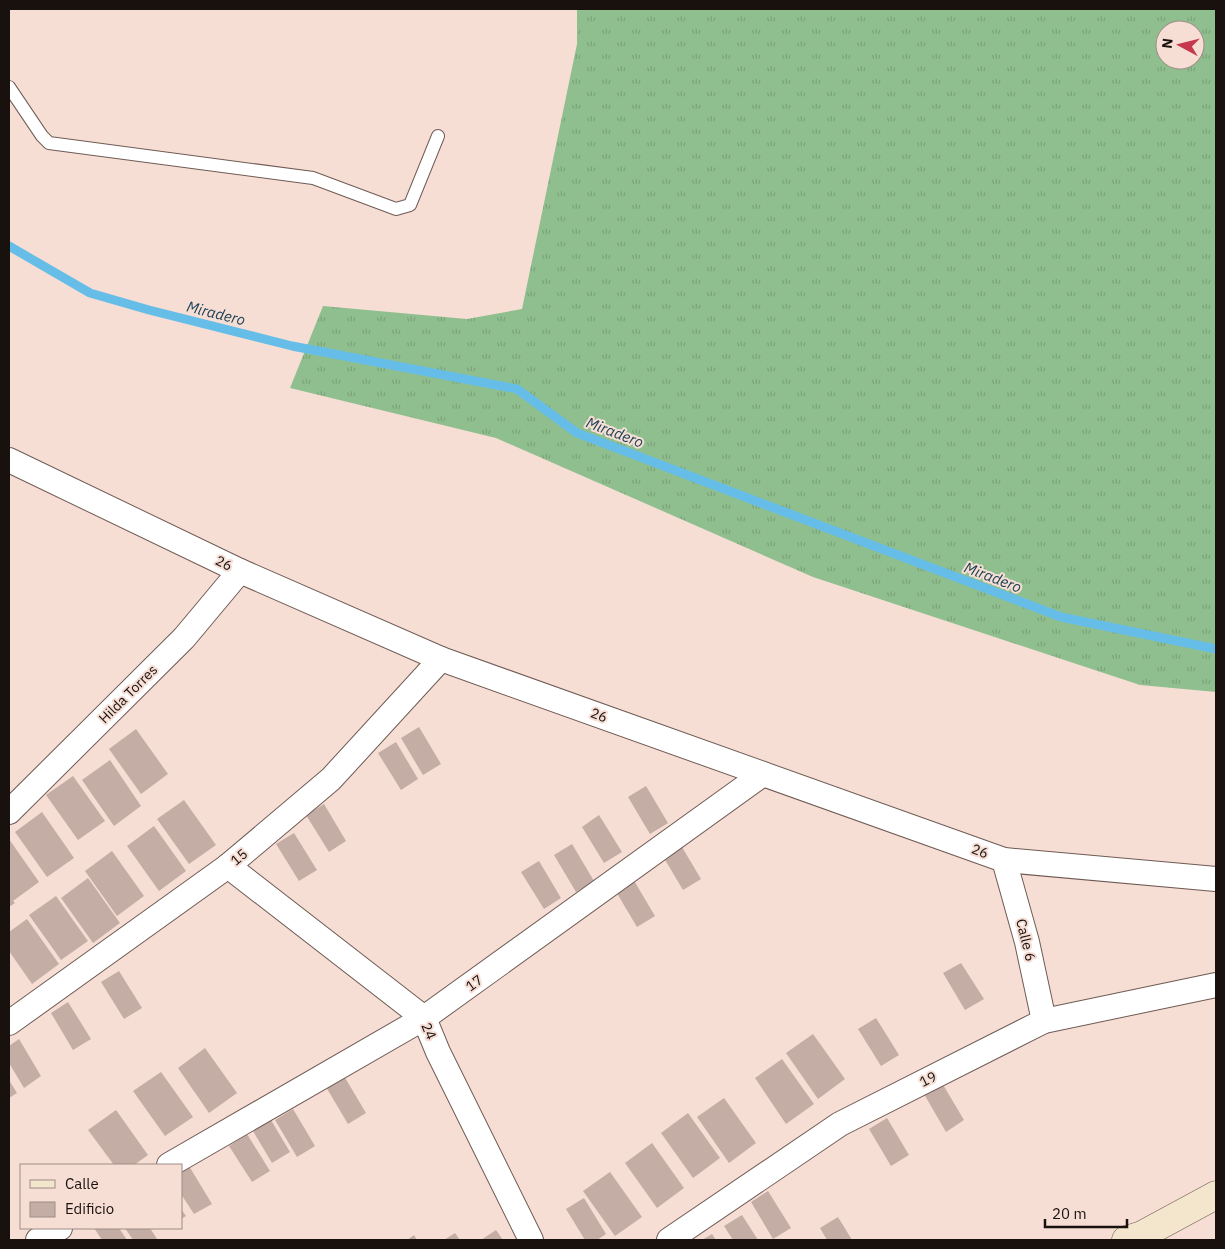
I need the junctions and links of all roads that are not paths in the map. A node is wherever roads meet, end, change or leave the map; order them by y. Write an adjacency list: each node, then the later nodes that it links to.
1 (9, 87): 2 (lane)
2 (438, 136)
3 (9, 460): 4 (street, 26)
4 (240, 571): 5 (street, 26); 7 (street, Hilda Torres)
5 (441, 659): 6 (street, 26); 9 (street, 15)
6 (763, 774): 8 (street, 26); 12 (street, 17)
7 (9, 812)
8 (1004, 860): 10 (street, 26); 13 (street, Calle 6)
9 (228, 866): 12 (street, 24); 14 (street, 15)
10 (1216, 878)
11 (1216, 985): 13 (street, 19)
12 (424, 1018): 15 (street, 17); 20 (street, 24)
13 (1044, 1021): 21 (street, 19)
14 (9, 1023)
15 (171, 1164)
16 (1216, 1195): 18 (street)
17 (58, 1229): 19 (street)
18 (1137, 1239)
19 (38, 1240)
20 (531, 1240)
21 (669, 1240)

